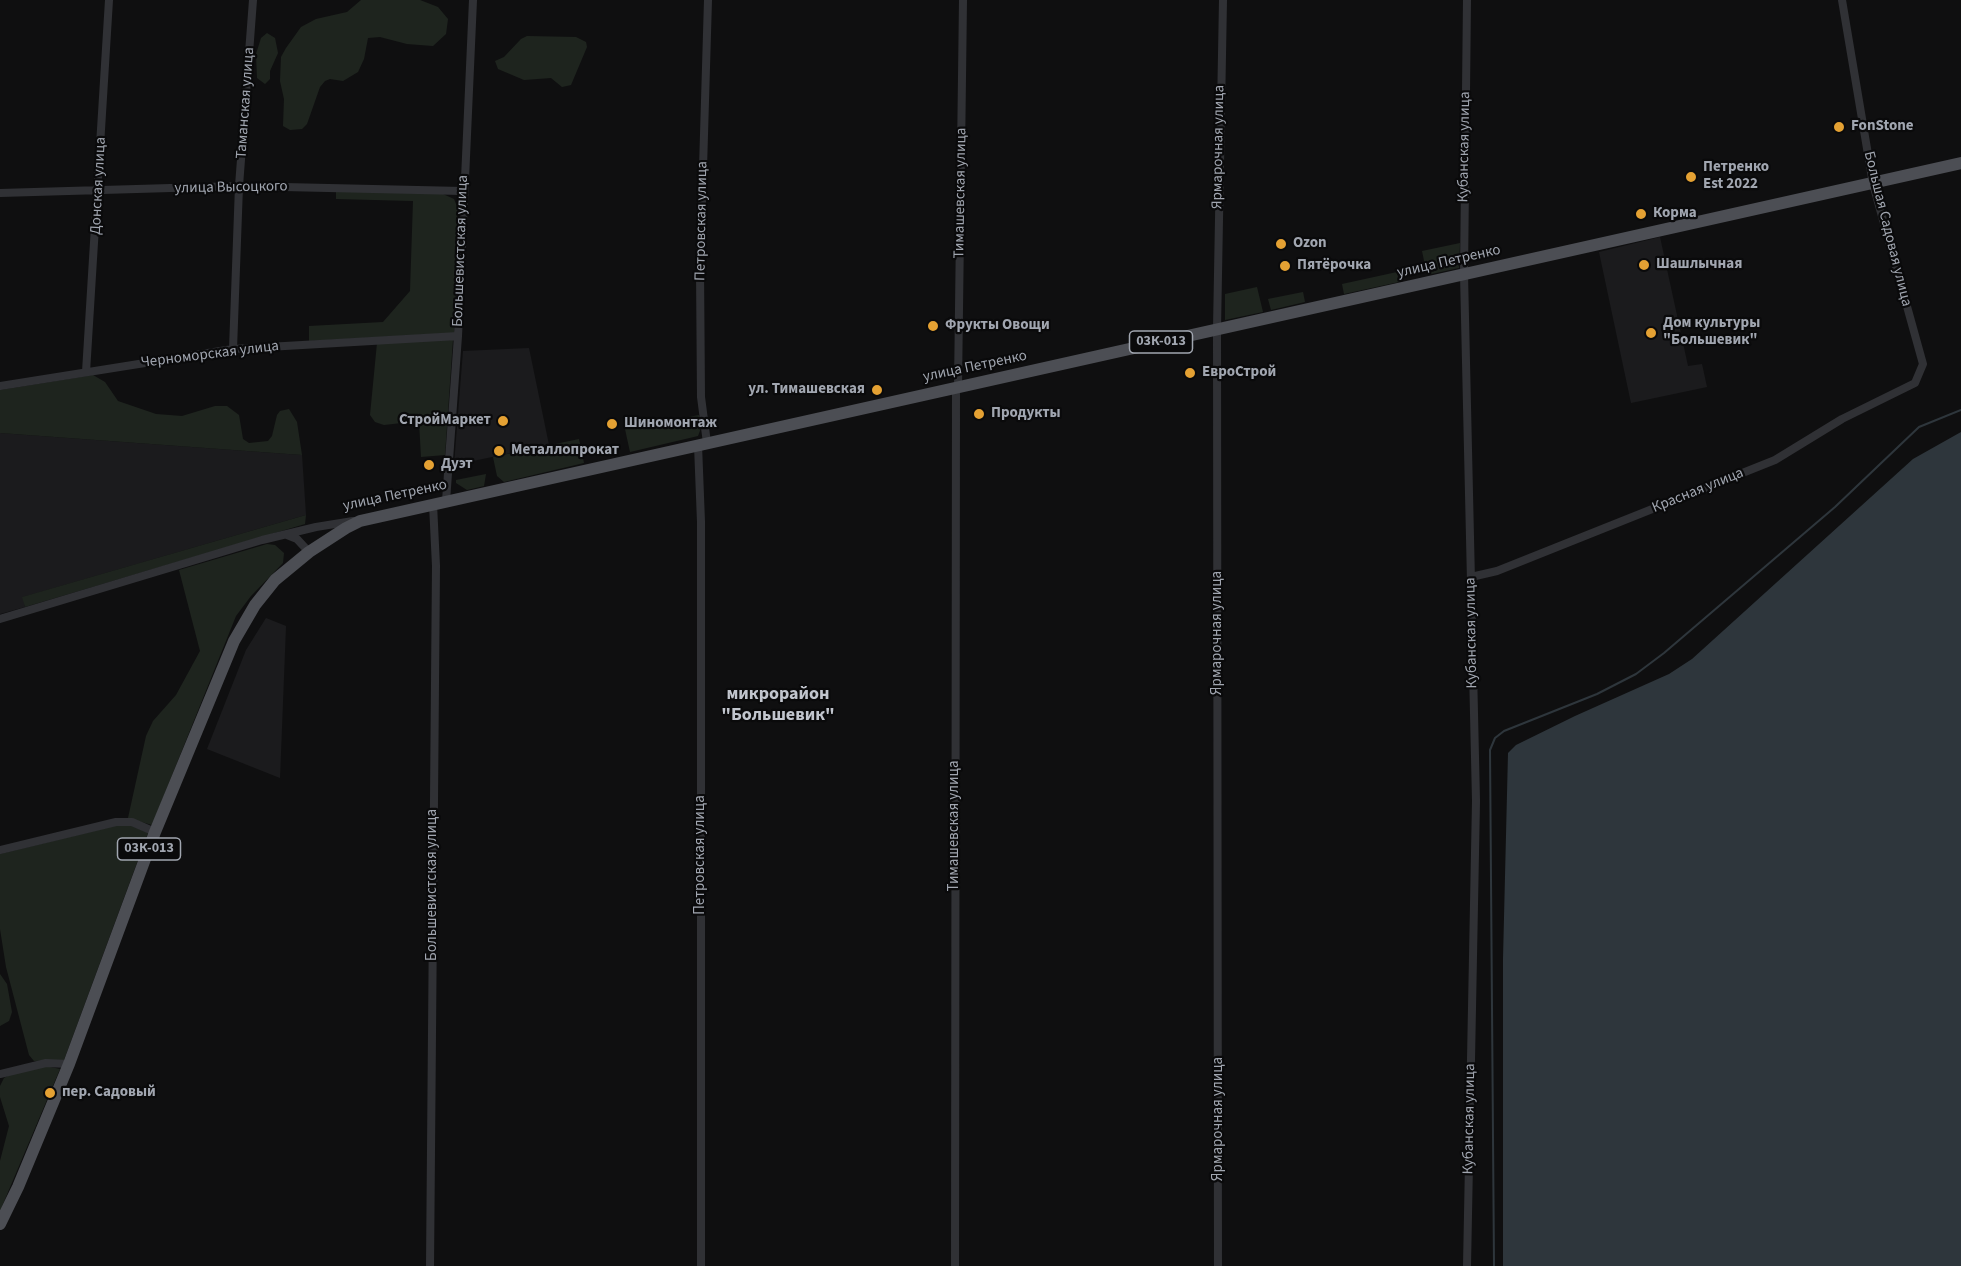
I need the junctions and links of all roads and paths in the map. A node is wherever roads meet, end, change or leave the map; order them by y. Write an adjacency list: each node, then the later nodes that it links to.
1 (110, 0): 12 (street, Донская улица)
2 (253, 0): 11 (street, Таманская улица)
3 (473, 0): 13 (street, Большевистская улица)
4 (708, 0): 23 (street, Петровская улица)
5 (963, 0): 22 (street, Тимашевская улица)
6 (1223, 0): 16 (street, Ярмарочная улица)
7 (1467, 0): 15 (street, Кубанская улица)
8 (1842, 0): 10 (street, Большая Садовая улица)
9 (1961, 164): 10 (main road, улица Петренко / 03К-013)
10 (1873, 184): 15 (main road, улица Петренко / 03К-013); 20 (street, Большая Садовая улица)
11 (239, 186): 12 (street, улица Высоцкого); 13 (street, улица Высоцкого); 18 (street, Таманская улица)
12 (99, 191): 14 (street, улица Высоцкого); 19 (street, Донская улица)
13 (462, 191): 17 (street, Большевистская улица)
14 (0, 193)
15 (1464, 274): 16 (main road, улица Петренко / 03К-013); 28 (street, Кубанская улица)
16 (1217, 329): 22 (main road, улица Петренко / 03К-013); 38 (street, Ярмарочная улица)
17 (458, 336): 18 (street, Черноморская улица); 24 (street, Большевистская улица)
18 (233, 349): 19 (street, Черноморская улица)
19 (86, 372): 21 (street, Черноморская улица)
20 (1916, 383): 28 (street, Красная улица)
21 (0, 386)
22 (957, 386): 23 (main road, улица Петренко / 03К-013); 37 (street, Тимашевская улица)
23 (703, 443): 24 (main road, улица Петренко / 03К-013); 36 (street, Петровская улица)
24 (440, 503): 25 (main road, улица Петренко / 03К-013); 35 (street, Большевистская улица)
25 (360, 521): 26 (street, улица Петренко); 27 (main road, 03К-013)
26 (285, 534): 27 (street); 29 (street, улица Петренко)
27 (309, 552): 30 (main road, 03К-013)
28 (1471, 577): 39 (street, Кубанская улица)
29 (0, 619)
30 (155, 832): 31 (street); 32 (main road, 03К-013)
31 (0, 850)
32 (69, 1064): 33 (street); 34 (main road, 03К-013)
33 (0, 1074)
34 (0, 1224)
35 (430, 1266)
36 (701, 1266)
37 (955, 1266)
38 (1218, 1266)
39 (1467, 1266)

